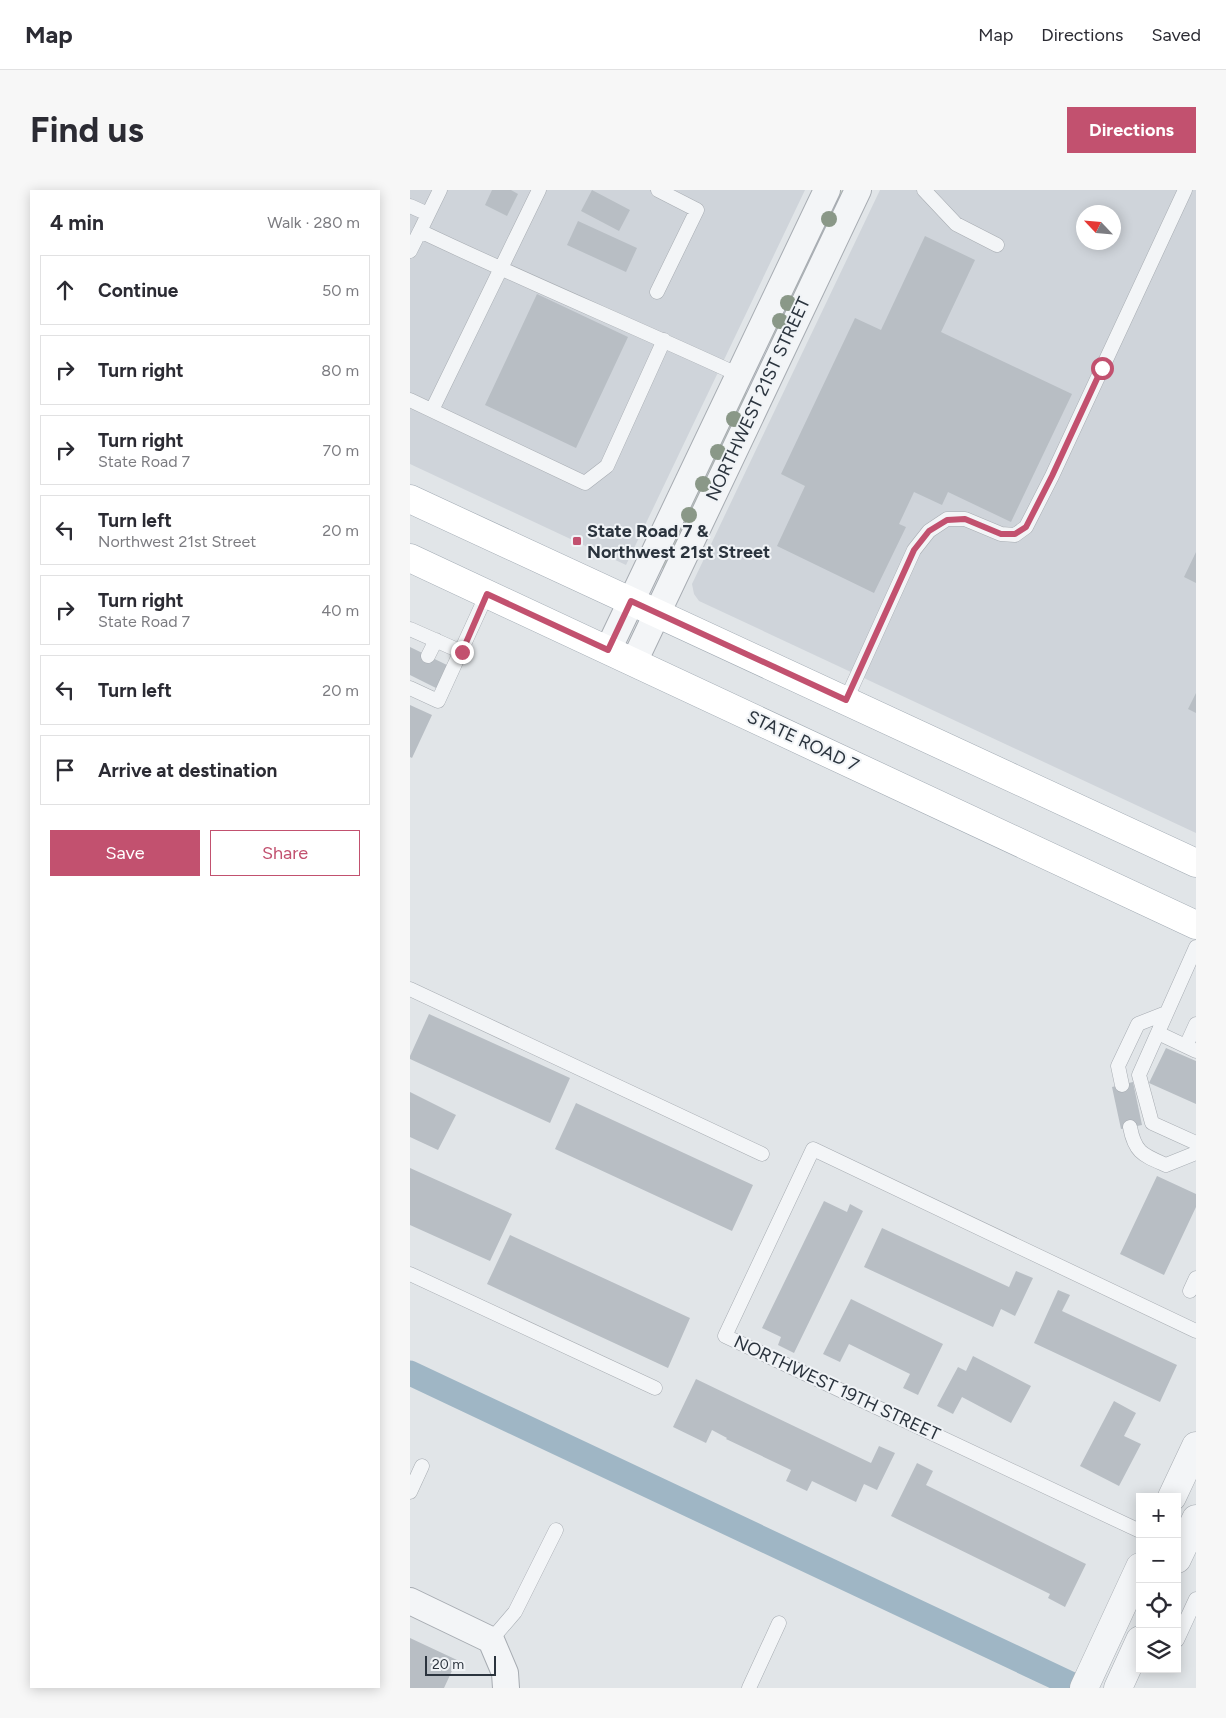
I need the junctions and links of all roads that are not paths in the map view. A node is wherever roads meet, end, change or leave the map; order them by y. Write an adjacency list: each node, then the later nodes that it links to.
1 (440, 190): 9 (lane)
2 (539, 190): 13 (lane)
3 (658, 190): 14 (lane)
4 (827, 190): 16 (street, NORTHWEST 21ST STREET)
5 (858, 190): 23 (street, NORTHWEST 21ST STREET)
6 (924, 190): 11 (lane)
7 (1185, 190): 31 (lane)
8 (410, 206): 9 (lane)
9 (428, 214): 10 (lane)
10 (420, 231): 12 (lane); 13 (lane)
11 (997, 245)
12 (410, 251)
13 (500, 269): 15 (lane); 18 (lane)
14 (657, 292)
15 (664, 340): 16 (lane); 18 (lane)
16 (739, 375): 22 (street, NORTHWEST 21ST STREET)
17 (410, 400): 18 (lane)
18 (432, 410)
19 (410, 499): 22 (main road)
20 (410, 558): 21 (main road, STATE ROAD 7)
21 (487, 594): 26 (main road, STATE ROAD 7); 27 (lane)
22 (631, 601): 23 (main road); 26 (street, NORTHWEST 21ST STREET)
23 (658, 613): 29 (street, NORTHWEST 21ST STREET); 31 (main road)
24 (410, 629): 25 (lane)
25 (436, 640): 27 (lane); 28 (lane)
26 (608, 650): 29 (main road, STATE ROAD 7)
27 (462, 652): 30 (lane)
28 (428, 656)
29 (634, 662): 33 (main road, STATE ROAD 7)
30 (413, 685)
31 (846, 700): 32 (main road)
32 (1196, 863)
33 (1196, 925)
34 (1196, 946): 35 (lane)
35 (1191, 969): 37 (lane)
36 (410, 989): 45 (lane)
37 (1166, 1013): 39 (lane); 41 (lane)
38 (1196, 1024): 40 (lane)
39 (1158, 1033): 40 (lane); 43 (lane)
40 (1191, 1048)
41 (1122, 1085)
42 (1130, 1127): 44 (lane)
43 (1196, 1143)
44 (1196, 1153)
45 (762, 1154)
46 (410, 1274): 48 (lane)
47 (1196, 1331): 54 (lane, NORTHWEST 19TH STREET)
48 (655, 1388)
49 (1196, 1446): 52 (street)
50 (422, 1466): 51 (lane)
51 (410, 1492)
52 (1174, 1493)
53 (1196, 1519): 56 (street)
54 (1136, 1529)
55 (556, 1530): 62 (lane)
56 (1181, 1551)
57 (1136, 1576): 66 (street)
58 (1196, 1599): 61 (lane)
59 (410, 1601): 62 (street)
60 (780, 1623): 65 (lane)
61 (1181, 1631)
62 (491, 1640): 64 (street)
63 (1136, 1648): 67 (street)
64 (506, 1688)
65 (749, 1688)
66 (1084, 1688)
67 (1118, 1688)

